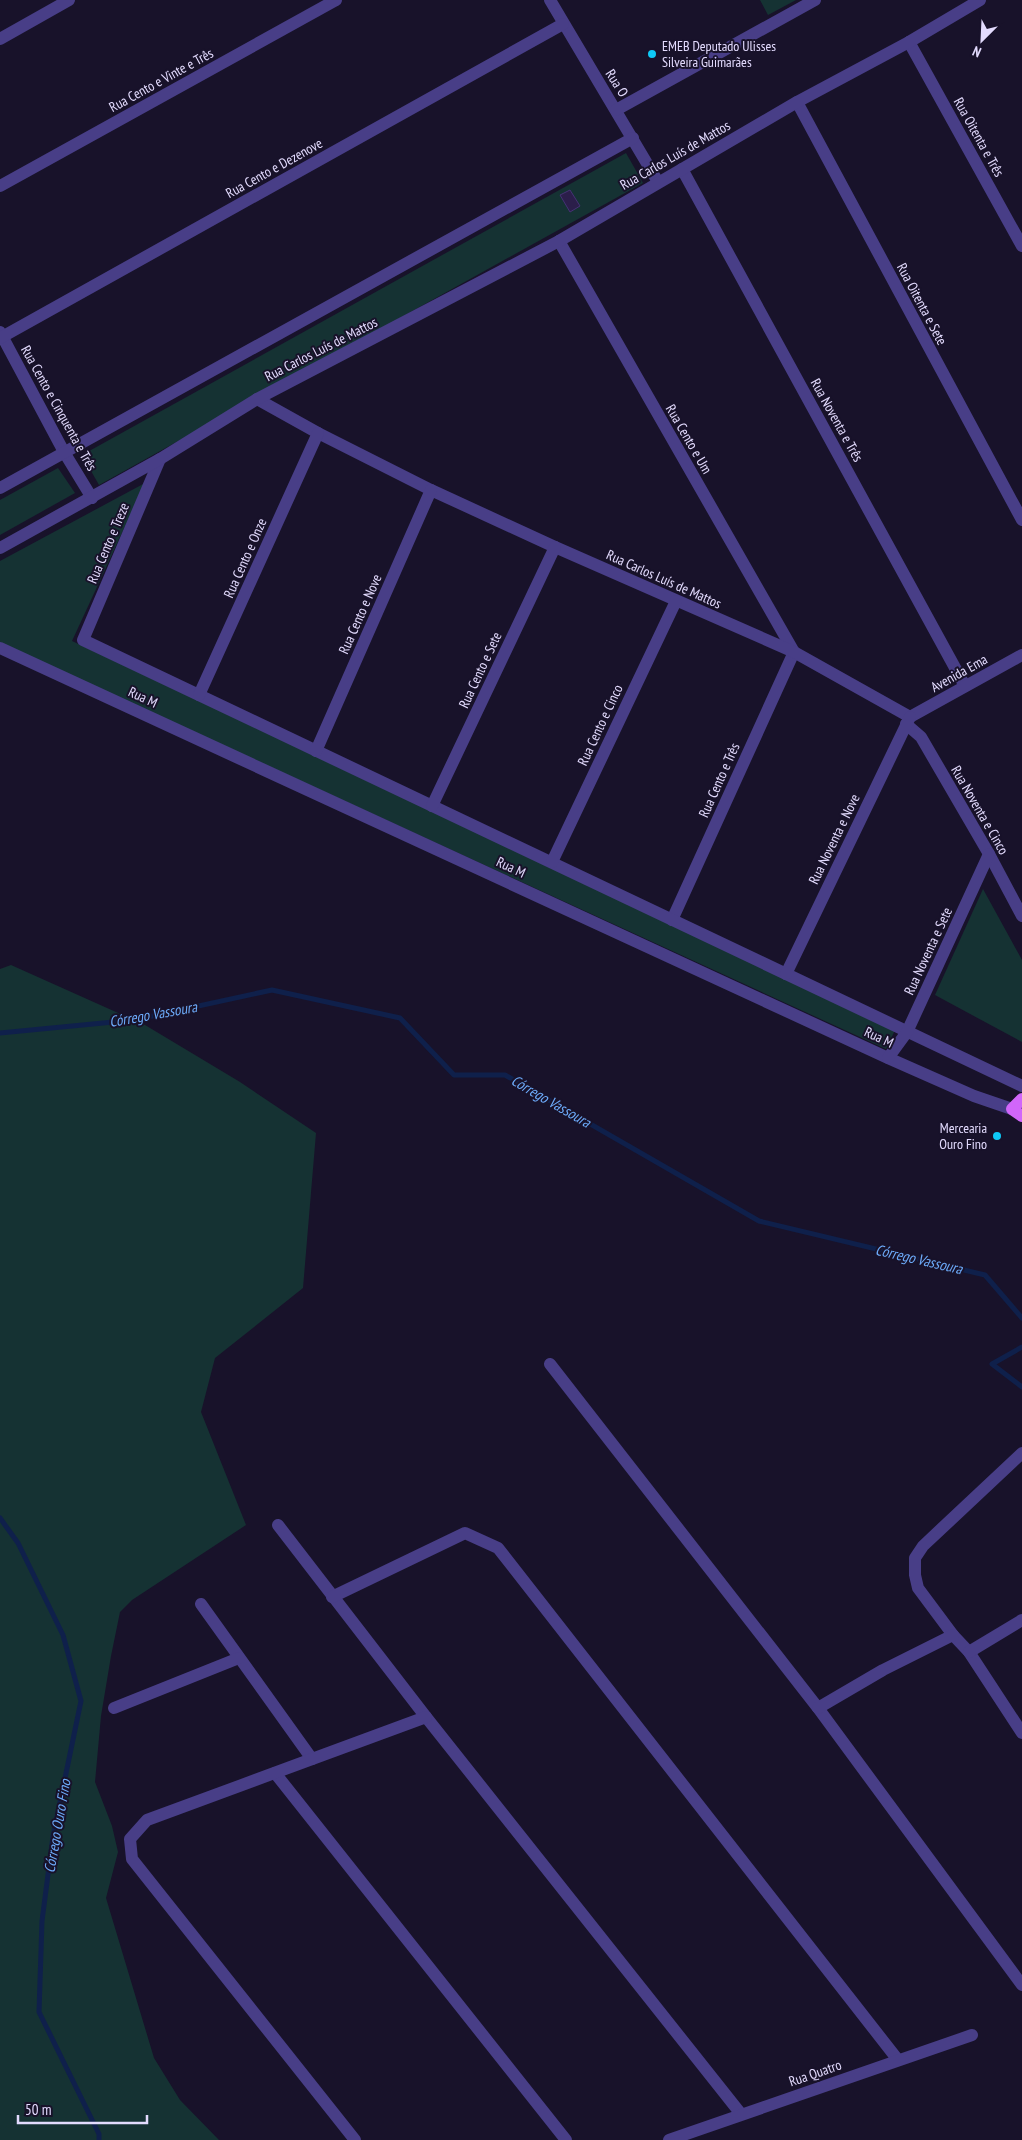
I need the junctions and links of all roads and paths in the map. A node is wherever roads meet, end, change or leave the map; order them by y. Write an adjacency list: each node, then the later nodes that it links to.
1 (69, 0): 7 (street)
2 (336, 0): 14 (street, Rua Cento e Vinte e Três)
3 (550, 0): 6 (street, Rua O)
4 (815, 0): 10 (street)
5 (980, 0): 8 (street, Rua Carlos Luís de Mattos)
6 (563, 24): 10 (street, Rua O); 17 (street, Rua Cento e Dezenove)
7 (0, 39)
8 (909, 42): 9 (street, Rua Carlos Luís de Mattos); 16 (street, Rua Oitenta e Três)
9 (796, 102): 12 (street, Rua Carlos Luís de Mattos); 25 (street, Rua Oitenta e Sete)
10 (616, 110): 11 (street, Rua O)
11 (633, 138): 13 (street, Rua O); 20 (street)
12 (682, 170): 13 (street, Rua Carlos Luís de Mattos); 33 (street, Rua Noventa e Três)
13 (658, 182): 15 (street, Rua Carlos Luís de Mattos)
14 (0, 186)
15 (559, 241): 18 (street, Rua Carlos Luís de Mattos); 31 (street, Rua Cento e Um)
16 (1022, 246)
17 (1, 336): 20 (street, Rua Cento e Cinquenta e Três)
18 (257, 399): 19 (street, Rua Carlos Luís de Mattos); 21 (street)
19 (318, 434): 23 (street, Rua Carlos Luís de Mattos); 34 (street, Rua Cento e Onze)
20 (64, 452): 22 (street); 24 (street, Rua Cento e Cinquenta e Três)
21 (160, 458): 24 (street); 29 (street, Rua Cento e Treze)
22 (0, 488)
23 (431, 490): 26 (street, Rua Carlos Luís de Mattos); 36 (street, Rua Cento e Nove)
24 (92, 498): 27 (street)
25 (1022, 520)
26 (555, 547): 28 (street, Rua Carlos Luís de Mattos); 37 (street, Rua Cento e Sete)
27 (0, 548)
28 (676, 601): 31 (street, Rua Carlos Luís de Mattos); 39 (street, Rua Cento e Cinco)
29 (82, 640): 34 (street, Rua M)
30 (0, 648): 44 (street, Rua M)
31 (794, 652): 35 (street, Rua Carlos Luís de Mattos); 41 (street, Rua Cento e Três)
32 (1022, 655): 33 (street, Avenida Ema)
33 (965, 686): 35 (street, Avenida Ema)
34 (199, 695): 36 (street, Rua M)
35 (908, 720): 38 (street, Rua Noventa e Cinco); 42 (street, Rua Noventa e Nove)
36 (316, 751): 37 (street, Rua M)
37 (432, 806): 39 (street, Rua M)
38 (989, 854): 40 (street, Rua Noventa e Cinco); 43 (street, Rua Noventa e Sete)
39 (552, 862): 41 (street, Rua M)
40 (1022, 916)
41 (672, 920): 42 (street, Rua M)
42 (786, 974): 43 (street, Rua M)
43 (907, 1032): 44 (street, Rua Noventa e Sete); 45 (street, Rua M)
44 (888, 1058): 47 (street, Rua M)
45 (1022, 1086)
46 (1022, 1099): 47 (main road)
47 (1017, 1112)
48 (550, 1364): 58 (street)
49 (1022, 1453): 54 (street)
50 (278, 1525): 51 (street)
51 (332, 1598): 59 (street); 65 (street)
52 (201, 1604): 56 (street)
53 (1022, 1620): 55 (street)
54 (953, 1635): 55 (street); 58 (street)
55 (969, 1652): 60 (street)
56 (239, 1658): 57 (street); 61 (street)
57 (114, 1708)
58 (818, 1708): 63 (street)
59 (426, 1717): 61 (street); 66 (street)
60 (1022, 1733)
61 (312, 1759): 62 (street)
62 (275, 1773): 67 (street); 68 (street)
63 (1022, 1985)
64 (972, 2035): 65 (street, Rua Quatro)
65 (898, 2060): 66 (street, Rua Quatro)
66 (741, 2114): 69 (street, Rua Quatro)
67 (355, 2140)
68 (566, 2140)
69 (668, 2140)

